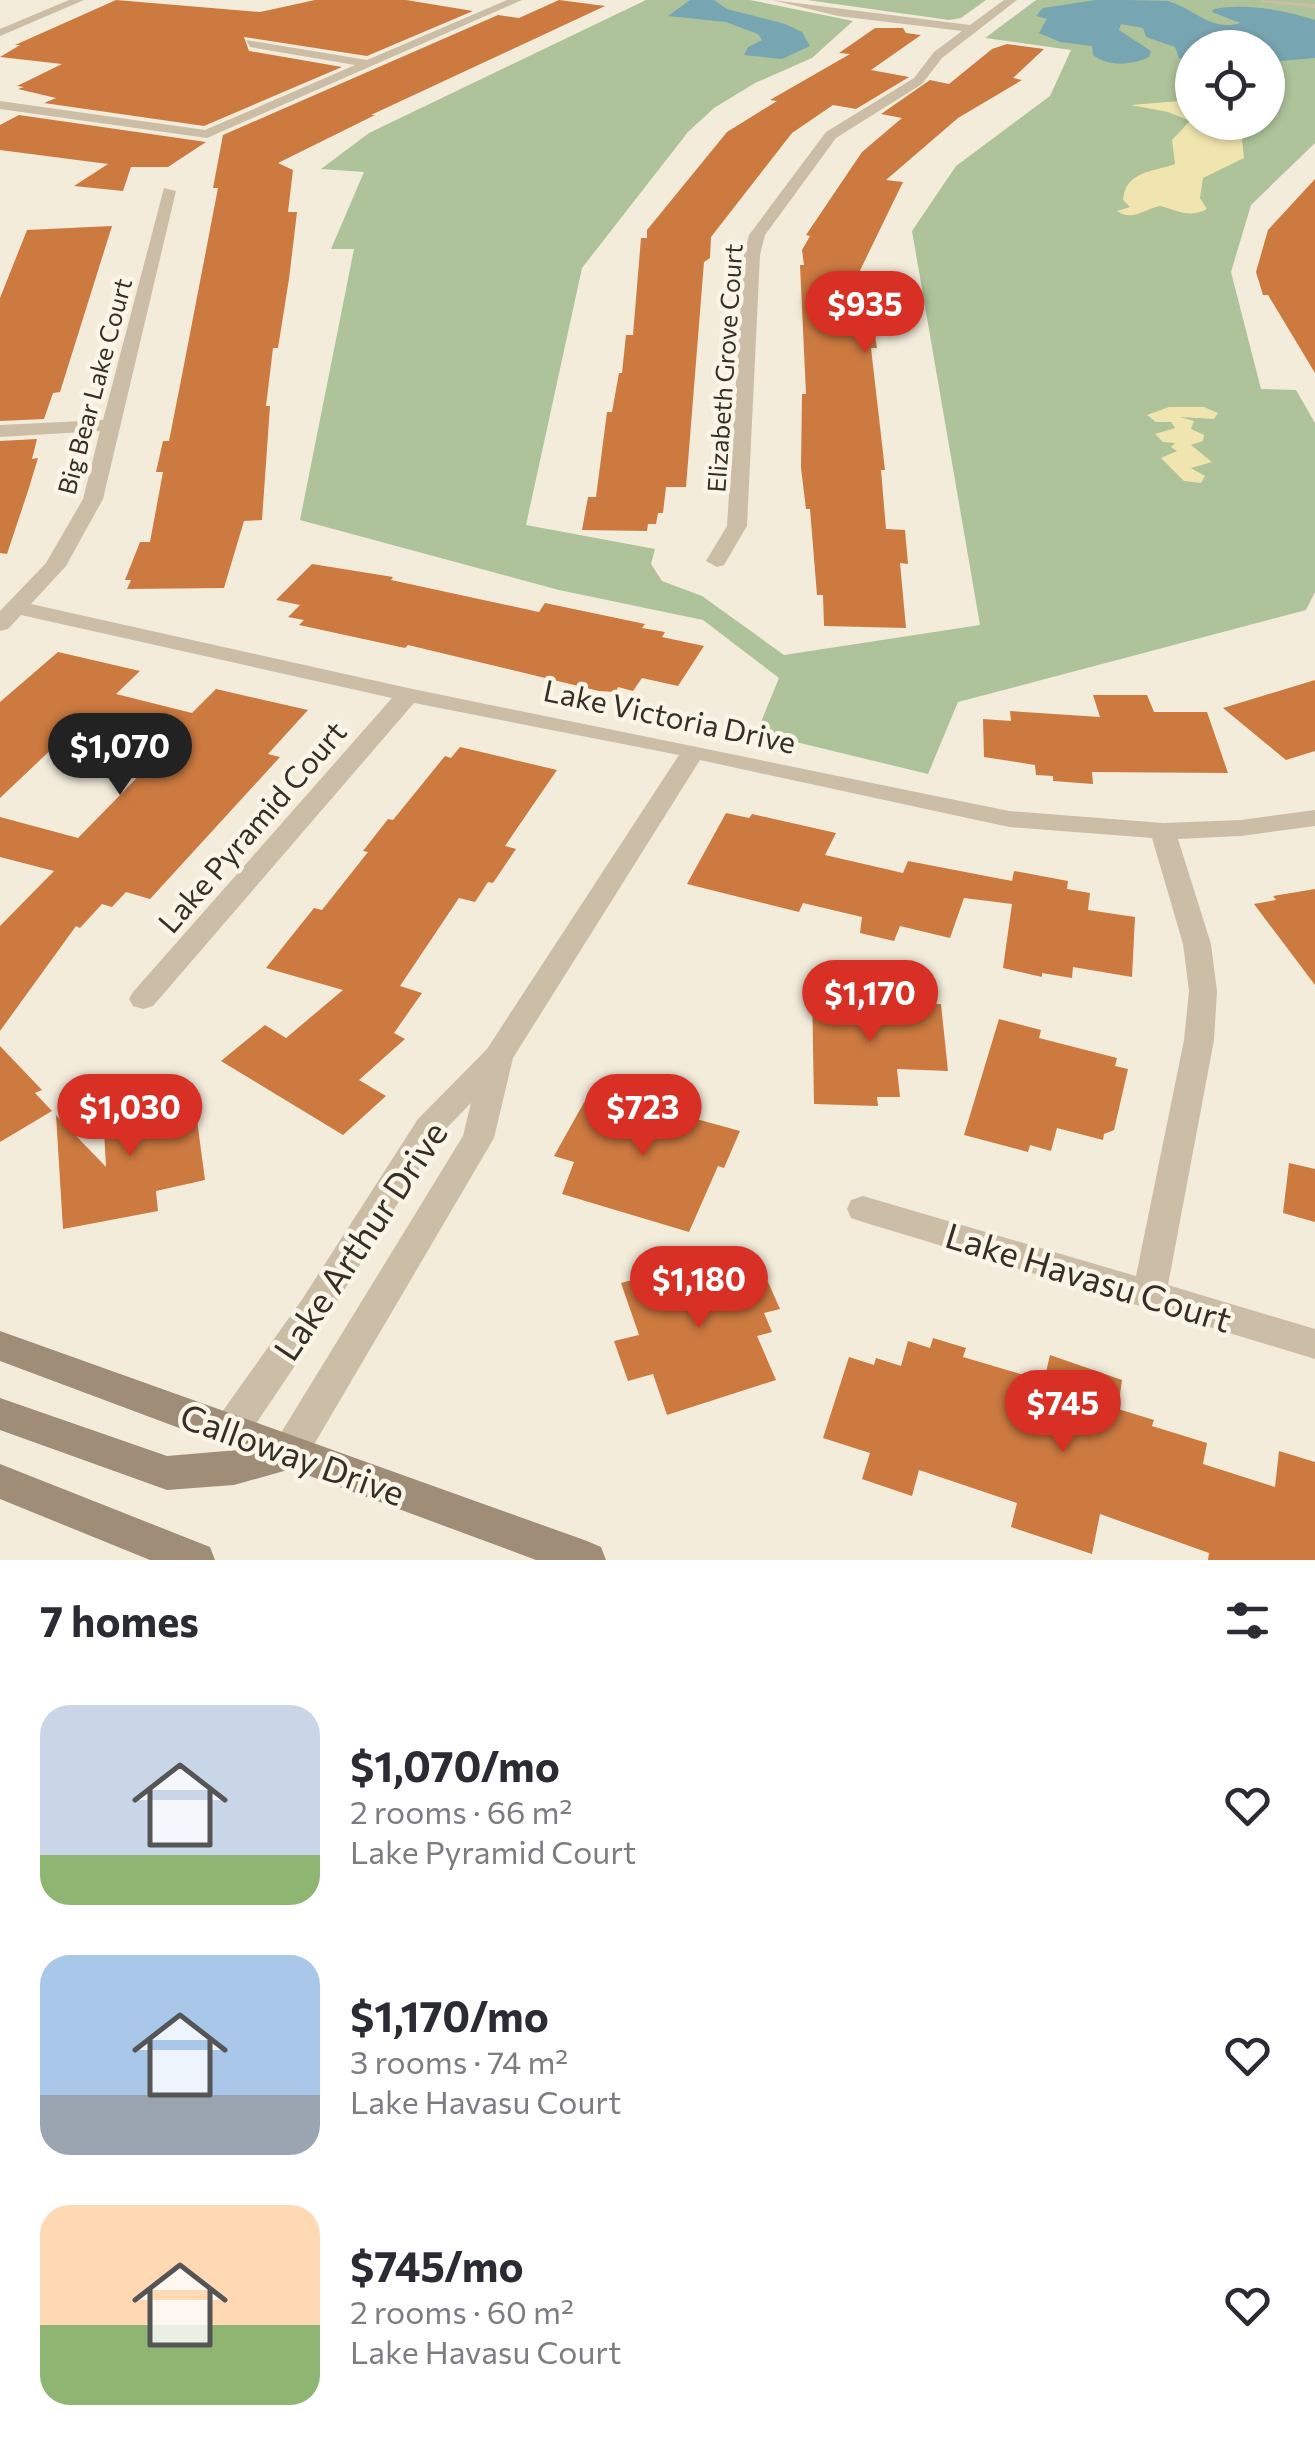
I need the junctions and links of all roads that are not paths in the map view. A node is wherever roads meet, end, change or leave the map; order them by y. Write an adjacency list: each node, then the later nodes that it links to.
1 (78, 0): 9 (street)
2 (483, 0): 6 (street)
3 (778, 0): 8 (street)
4 (1011, 0): 8 (street, Elizabeth Grove Court)
5 (1263, 0): 7 (lane)
6 (511, 2): 11 (street)
7 (1315, 6)
8 (971, 29): 16 (street, Elizabeth Grove Court)
9 (0, 33)
10 (250, 43): 11 (street)
11 (368, 64): 12 (street)
12 (0, 105)
13 (169, 191): 14 (street, Big Bear Lake Court)
14 (112, 424): 15 (street); 17 (street, Big Bear Lake Court)
15 (0, 431)
16 (717, 562)
17 (9, 616): 18 (street, Lake Victoria Drive)
18 (408, 695): 19 (street, Lake Victoria Drive); 22 (street, Lake Pyramid Court)
19 (694, 750): 21 (street, Lake Victoria Drive); 23 (street, Lake Arthur Drive)
20 (1315, 818): 21 (street, Lake Victoria Drive)
21 (1163, 830): 25 (street)
22 (143, 1000)
23 (498, 1057): 29 (street, Lake Arthur Drive); 30 (street, Lake Arthur Drive)
24 (864, 1209): 25 (street, Lake Havasu Court)
25 (1149, 1294): 26 (street, Lake Havasu Court)
26 (1315, 1344)
27 (0, 1346): 29 (main road, Calloway Drive)
28 (0, 1414): 30 (main road)
29 (230, 1431): 30 (main road, Calloway Drive)
30 (289, 1452): 33 (main road, Calloway Drive)
31 (0, 1481): 32 (main road)
32 (196, 1560)
33 (587, 1560)

